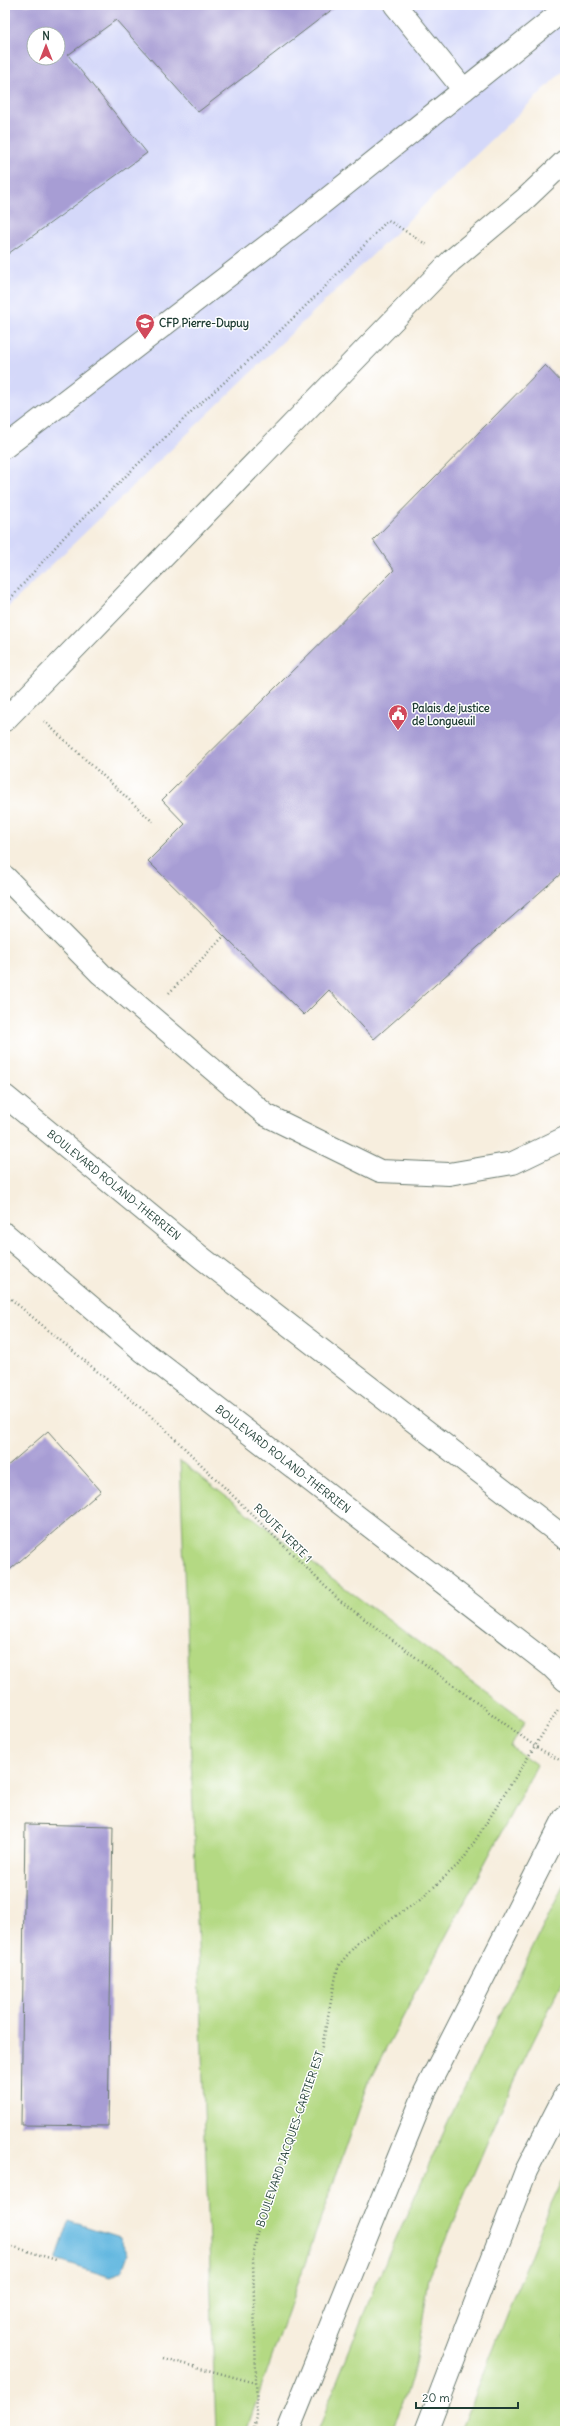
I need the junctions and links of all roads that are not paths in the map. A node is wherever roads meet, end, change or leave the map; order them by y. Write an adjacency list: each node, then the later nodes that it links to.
1 (395, 5): 3 (main road)
2 (565, 9): 3 (main road)
3 (464, 90): 5 (main road)
4 (565, 161): 6 (main road)
5 (5, 447)
6 (5, 720)
7 (5, 877): 9 (main road)
8 (5, 1096): 11 (main road, BOULEVARD ROLAND-THERRIEN)
9 (565, 1138)
10 (5, 1234): 12 (main road, BOULEVARD ROLAND-THERRIEN)
11 (565, 1538)
12 (565, 1680)
13 (565, 1817): 15 (main road)
14 (565, 2095): 16 (main road)
15 (288, 2431)
16 (426, 2431)

